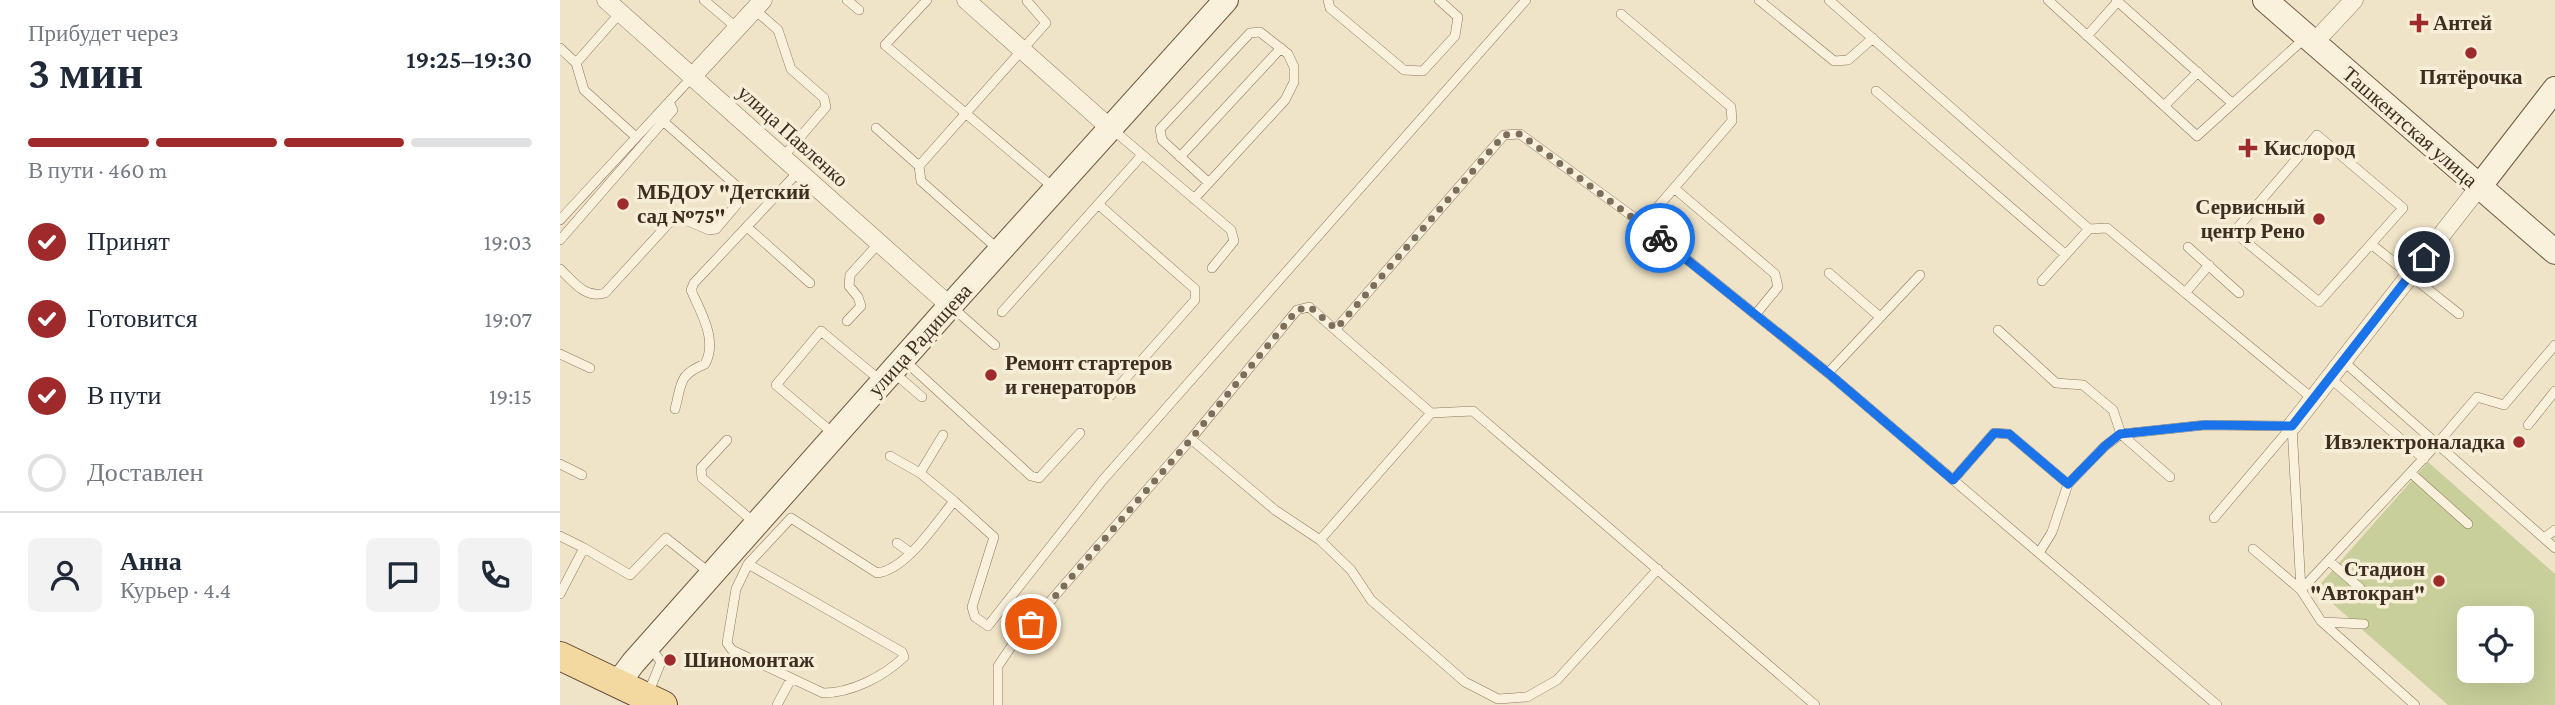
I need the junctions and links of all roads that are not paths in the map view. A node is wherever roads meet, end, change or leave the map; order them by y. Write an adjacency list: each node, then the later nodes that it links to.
1 (704, 0): 21 (lane)
2 (847, 0): 19 (lane)
3 (927, 0): 36 (lane)
4 (966, 0): 27 (street)
5 (1226, 0): 39 (street, улица Радищева)
6 (1328, 0): 7 (lane)
7 (1439, 0)
8 (1526, 0): 114 (lane)
9 (1759, 0): 23 (lane)
10 (1829, 0): 23 (lane)
11 (2048, 0): 22 (lane)
12 (2265, 0): 24 (street, Ташкентская улица)
13 (2286, 0): 24 (street, Ташкентская улица)
14 (2354, 0): 24 (street)
15 (1027, 1): 27 (lane)
16 (2117, 1): 22 (lane); 29 (lane)
17 (613, 4): 28 (lane); 30 (street, улица Павленко)
18 (759, 5): 21 (street); 42 (lane)
19 (859, 10)
20 (1621, 14): 48 (lane)
21 (737, 28): 30 (street)
22 (2087, 36): 35 (lane)
23 (1873, 38): 55 (lane)
24 (2315, 38): 34 (lane); 46 (street, Ташкентская улица)
25 (560, 48): 28 (lane)
26 (1281, 48): 43 (lane); 43 (lane); 47 (lane)
27 (1024, 51): 36 (lane); 39 (street)
28 (576, 63): 40 (lane)
29 (2198, 72): 34 (lane); 35 (lane)
30 (692, 77): 33 (lane); 42 (street, улица Павленко)
31 (2555, 89): 46 (street)
32 (1876, 91): 63 (lane)
33 (669, 103): 37 (lane); 40 (lane)
34 (2232, 103): 35 (lane)
35 (2165, 105)
36 (967, 113): 44 (lane); 49 (lane)
37 (663, 121): 57 (lane); 66 (lane)
38 (876, 128): 44 (lane)
39 (1110, 128): 41 (lane); 49 (street, улица Радищева)
40 (636, 137): 52 (lane)
41 (1142, 155): 50 (lane); 51 (lane)
42 (783, 157): 45 (street, улица Павленко)
43 (1180, 157): 47 (lane)
44 (919, 166): 61 (lane)
45 (799, 171): 54 (lane); 58 (street, улица Павленко)
46 (2483, 181): 56 (street, Ташкентская улица); 62 (street, Ташкентская улица); 68 (street)
47 (1209, 183): 50 (lane)
48 (1674, 188): 53 (lane); 77 (lane)
49 (1055, 189): 61 (street, улица Радищева)
50 (1194, 199): 65 (lane)
51 (1098, 204): 75 (lane); 91 (lane)
52 (560, 220)
53 (1643, 225): 77 (lane); 80 (lane)
54 (747, 227): 71 (lane); 94 (lane)
55 (2089, 229): 63 (lane); 72 (lane)
56 (2555, 234)
57 (560, 240)
58 (879, 243): 74 (street, улица Павленко); 79 (lane)
59 (2371, 244): 59 (lane); 68 (lane)
60 (2189, 247): 64 (lane)
61 (1000, 251): 74 (street, улица Радищева)
62 (2555, 252)
63 (2066, 255): 70 (lane)
64 (2209, 265): 72 (lane); 73 (lane)
65 (1212, 268)
66 (560, 269)
67 (1829, 273): 78 (lane)
68 (2410, 274): 76 (lane); 85 (street)
69 (1920, 275): 78 (lane)
70 (2042, 281)
71 (810, 283)
72 (2185, 293): 93 (lane)
73 (2239, 293)
74 (950, 306): 82 (lane); 87 (street, улица Радищева)
75 (1002, 313)
76 (2459, 314)
77 (1755, 315): 88 (lane)
78 (1880, 317): 88 (lane)
79 (847, 321)
80 (1336, 329): 95 (lane); 102 (lane)
81 (1998, 330): 99 (lane)
82 (995, 345)
83 (2555, 345): 104 (lane)
84 (560, 354): 86 (lane)
85 (2343, 361): 89 (street); 104 (lane)
86 (590, 368)
87 (892, 371): 92 (lane); 98 (lane); 101 (street, улица Радищева); 101 (lane)
88 (1828, 373): 112 (lane)
89 (2330, 378): 93 (street); 106 (lane)
90 (2555, 391): 96 (lane)
91 (1111, 395)
92 (922, 397)
93 (2314, 399): 97 (street)
94 (675, 409)
95 (1431, 413): 122 (lane); 131 (lane)
96 (2528, 425)
97 (2292, 426): 99 (lane); 116 (lane); 134 (lane)
98 (1080, 433)
99 (2120, 434): 111 (lane); 113 (lane)
100 (943, 435): 108 (lane)
101 (835, 436): 115 (street, улица Радищева)
102 (1191, 439): 122 (lane); 144 (lane)
103 (727, 440): 117 (lane)
104 (2437, 444): 106 (lane); 121 (lane)
105 (890, 456): 108 (lane)
106 (2424, 459): 109 (lane)
107 (560, 464): 110 (lane)
108 (920, 473): 114 (lane)
109 (2410, 473): 118 (lane); 129 (lane)
110 (582, 475)
111 (2171, 477)
112 (1953, 480): 113 (lane); 128 (lane)
113 (2068, 484): 128 (lane)
114 (954, 501): 127 (lane)
115 (782, 511): 117 (street, улица Радищева); 127 (lane); 130 (lane)
116 (2214, 518)
117 (757, 524): 132 (street, улица Радищева)
118 (2468, 524)
119 (2555, 530): 121 (lane)
120 (560, 536): 124 (lane)
121 (2544, 538): 125 (lane)
122 (1320, 540): 131 (lane)
123 (897, 543): 127 (lane)
124 (584, 548): 132 (lane); 135 (lane)
125 (2555, 548)
126 (2253, 549): 134 (lane)
127 (912, 553)
128 (2039, 553): 146 (lane)
129 (2329, 561): 133 (lane); 134 (lane)
130 (748, 564): 140 (lane); 140 (lane)
131 (1658, 569): 145 (lane)
132 (712, 575): 138 (street, улица Радищева)
133 (2360, 588)
134 (2301, 590): 136 (lane)
135 (560, 594)
136 (2321, 621): 137 (lane); 147 (lane)
137 (2364, 624)
138 (645, 649): 141 (street, улица Радищева); 142 (lane)
139 (560, 656): 141 (main road)
140 (790, 679): 143 (lane)
141 (618, 683): 142 (main road)
142 (657, 694)
143 (777, 705)
144 (998, 705)
145 (1815, 705)
146 (2217, 705)
147 (2415, 705)

